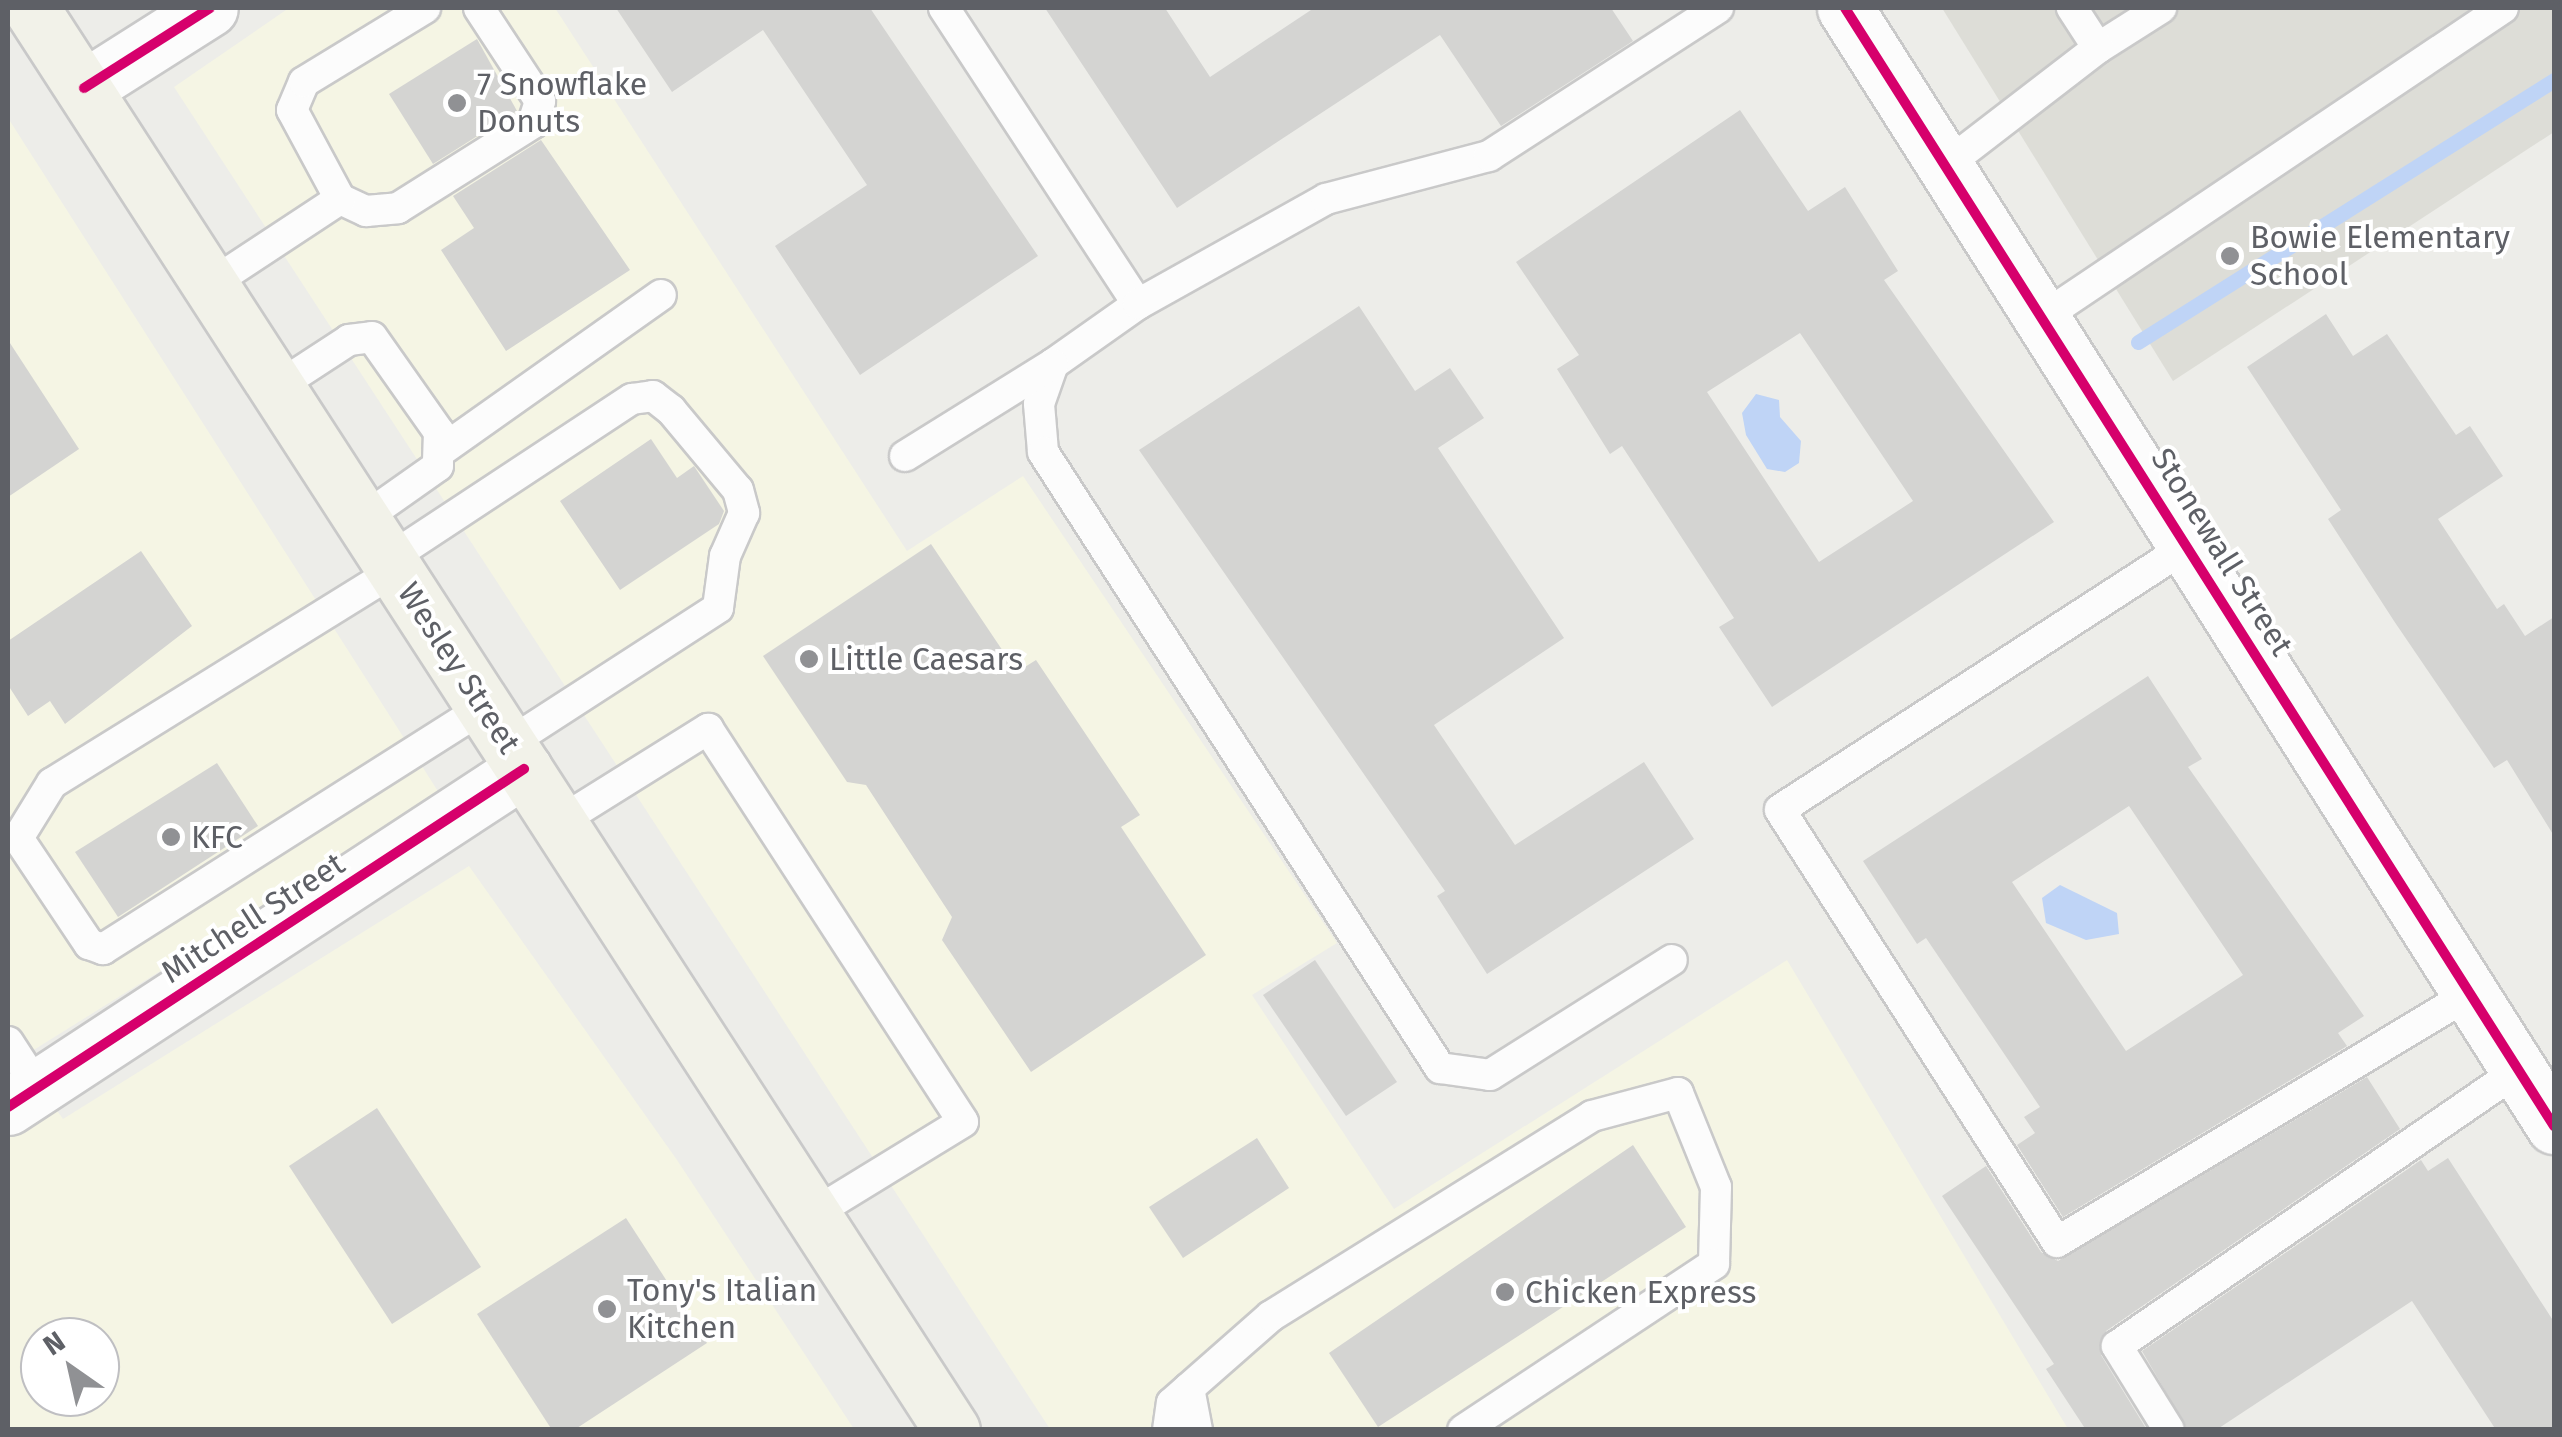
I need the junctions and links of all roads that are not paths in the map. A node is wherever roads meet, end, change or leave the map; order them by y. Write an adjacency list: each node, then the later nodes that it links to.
1 (32, 8): 12 (main road, Wesley Street)
2 (210, 8): 12 (street)
3 (425, 8): 14 (lane)
4 (479, 8): 14 (lane)
5 (944, 8): 17 (lane)
6 (1718, 8): 17 (lane)
7 (1845, 8): 13 (street, Stonewall Street)
8 (2072, 8): 11 (lane)
9 (2161, 8): 11 (lane)
10 (2503, 8): 18 (lane)
11 (2098, 48): 13 (lane)
12 (84, 88): 15 (main road, Wesley Street)
13 (1946, 164): 18 (street, Stonewall Street)
14 (340, 199): 15 (lane)
15 (211, 284): 20 (main road, Wesley Street)
16 (661, 296): 21 (lane)
17 (1138, 304): 19 (lane)
18 (2043, 316): 23 (street, Stonewall Street)
19 (1052, 364): 22 (lane); 27 (lane)
20 (277, 387): 21 (lane); 24 (main road, Wesley Street)
21 (442, 450): 24 (lane)
22 (905, 456)
23 (2189, 545): 28 (street, Stonewall Street); 28 (lane)
24 (382, 549): 25 (main road, Wesley Street); 25 (lane); 25 (lane)
25 (506, 740): 26 (main road, Wesley Street); 31 (street, Mitchell Street)
26 (560, 822): 33 (main road, Wesley Street); 33 (lane)
27 (1672, 960)
28 (2472, 994): 30 (street, Stonewall Street)
29 (8, 1042): 31 (lane)
30 (2520, 1070): 32 (street, Stonewall Street); 39 (lane)
31 (23, 1098)
32 (2554, 1126)
33 (813, 1214): 35 (main road, Wesley Street)
34 (1189, 1388): 36 (lane); 37 (lane); 38 (lane)
35 (952, 1430)
36 (1168, 1430)
37 (1197, 1430)
38 (1463, 1430)
39 (2169, 1430)

